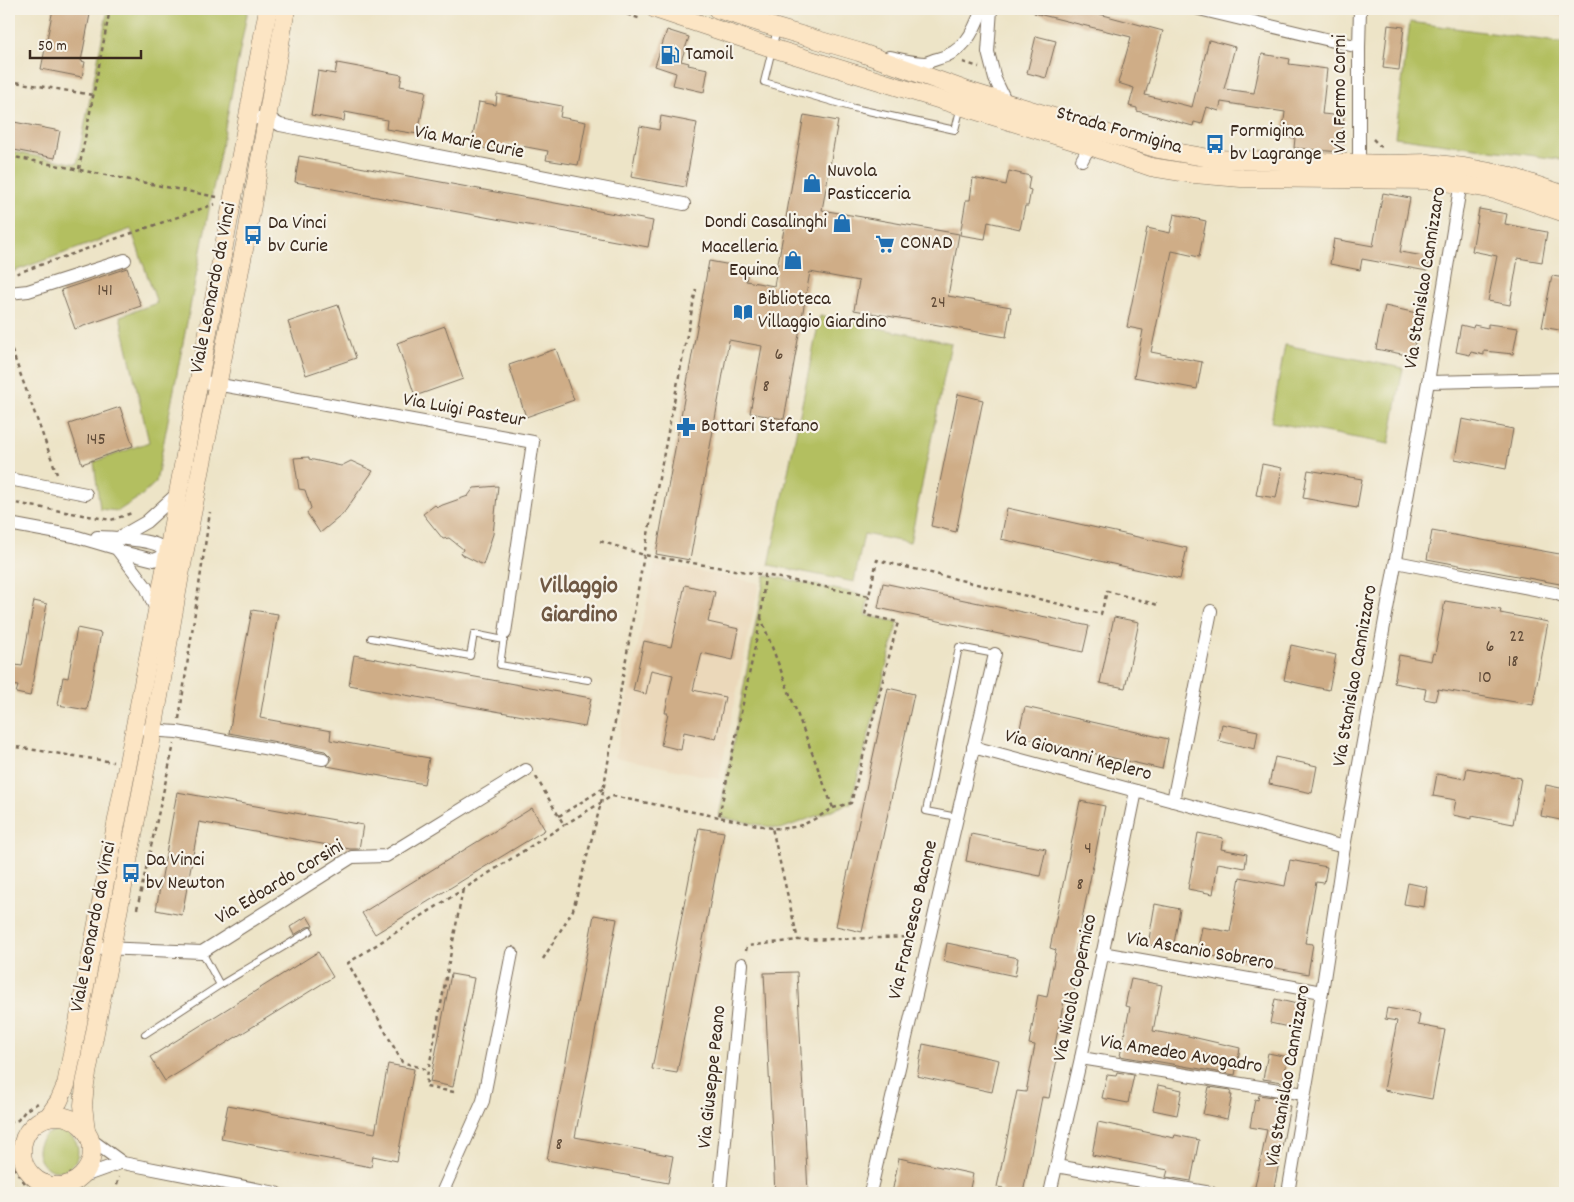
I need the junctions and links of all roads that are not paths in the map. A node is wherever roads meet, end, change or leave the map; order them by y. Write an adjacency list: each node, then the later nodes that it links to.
1 (268, 9): 16 (street, Viale Leonardo da Vinci)
2 (286, 9): 15 (street, Viale Leonardo da Vinci)
3 (655, 9): 11 (street, Strada Formigina)
4 (717, 9): 9 (street, Strada Formigina)
5 (982, 9): 12 (street)
6 (991, 9): 14 (street)
7 (1199, 9): 10 (street)
8 (1360, 9): 10 (street, Via Fermo Corni)
9 (777, 28): 11 (lane); 12 (street, Strada Formigina)
10 (1359, 47): 19 (street, Via Fermo Corni)
11 (772, 48): 13 (street, Strada Formigina); 13 (lane)
12 (859, 52): 13 (street, Strada Formigina)
13 (963, 98): 14 (street, Strada Formigina); 17 (street, Strada Formigina)
14 (1006, 102): 17 (street, Strada Formigina)
15 (267, 117): 16 (street, Via Marie Curie); 22 (street, Via Marie Curie); 29 (street, Viale Leonardo da Vinci)
16 (248, 119): 27 (street, Viale Leonardo da Vinci)
17 (1090, 145): 19 (street, Strada Formigina)
18 (1464, 167): 19 (street, Strada Formigina); 20 (street, Via Stanislao Cannizzaro); 21 (street, Strada Formigina)
19 (1359, 172): 20 (street, Strada Formigina)
20 (1461, 184): 23 (street, Strada Formigina); 28 (street, Via Stanislao Cannizzaro)
21 (1565, 195)
22 (684, 204)
23 (1565, 213)
24 (125, 260): 25 (street)
25 (9, 292)
26 (1565, 379): 28 (street)
27 (199, 381): 29 (street, Via Luigi Pasteur); 31 (street, Viale Leonardo da Vinci)
28 (1428, 382): 36 (street, Via Stanislao Cannizzaro)
29 (218, 384): 37 (street, Viale Leonardo da Vinci); 41 (street, Via Luigi Pasteur)
30 (9, 479): 32 (street)
31 (178, 493): 34 (street); 35 (street, Viale Leonardo da Vinci)
32 (86, 494)
33 (9, 524): 34 (street)
34 (116, 543): 35 (street); 40 (street)
35 (168, 554): 37 (street); 40 (street, Viale Leonardo da Vinci)
36 (1396, 562): 38 (street); 53 (street, Via Stanislao Cannizzaro)
37 (180, 575): 46 (street, Viale Leonardo da Vinci)
38 (1565, 597)
39 (1211, 611): 51 (street, Via Giovanni Keplero)
40 (157, 613): 45 (street, Viale Leonardo da Vinci)
41 (504, 636): 42 (lane); 44 (lane)
42 (371, 638)
43 (995, 654): 47 (street, Via Francesco Bacone); 52 (lane)
44 (588, 680)
45 (134, 729): 46 (street); 55 (street, Viale Leonardo da Vinci)
46 (153, 731): 48 (street); 56 (street, Viale Leonardo da Vinci)
47 (973, 747): 50 (street, Via Giovanni Keplero); 52 (street, Via Francesco Bacone)
48 (324, 759)
49 (526, 770): 57 (street, Via Edoardo Corsini)
50 (1136, 791): 51 (street, Via Giovanni Keplero); 59 (street, Via Nicolò Copernico)
51 (1173, 801): 53 (street, Via Giovanni Keplero)
52 (957, 817): 75 (street, Via Francesco Bacone)
53 (1344, 847): 62 (street, Via Stanislao Cannizzaro)
54 (310, 931): 61 (lane)
55 (92, 947): 56 (street); 66 (street, Viale Leonardo da Vinci)
56 (111, 949): 57 (street); 67 (street, Viale Leonardo da Vinci)
57 (202, 952): 61 (lane)
58 (512, 954): 73 (street)
59 (1102, 954): 62 (street, Via Ascanio Sobrero); 64 (street, Via Nicolò Copernico)
60 (742, 964): 74 (street, Via Giuseppe Peano)
61 (220, 985): 63 (lane)
62 (1322, 992): 65 (street, Via Stanislao Cannizzaro)
63 (145, 1034)
64 (1081, 1058): 65 (street, Via Amedeo Avogadro); 69 (street, Via Nicolò Copernico)
65 (1304, 1094): 78 (street, Via Stanislao Cannizzaro)
66 (48, 1117): 67 (street); 71 (street)
67 (88, 1134): 68 (street); 70 (street)
68 (121, 1163): 70 (street); 72 (street)
69 (1056, 1166): 76 (street, Via Nicolò Copernico); 77 (street)
70 (76, 1187): 71 (street)
71 (35, 1188)
72 (276, 1193)
73 (442, 1193)
74 (720, 1193)
75 (870, 1193)
76 (1050, 1193)
77 (1211, 1193)
78 (1288, 1193)

